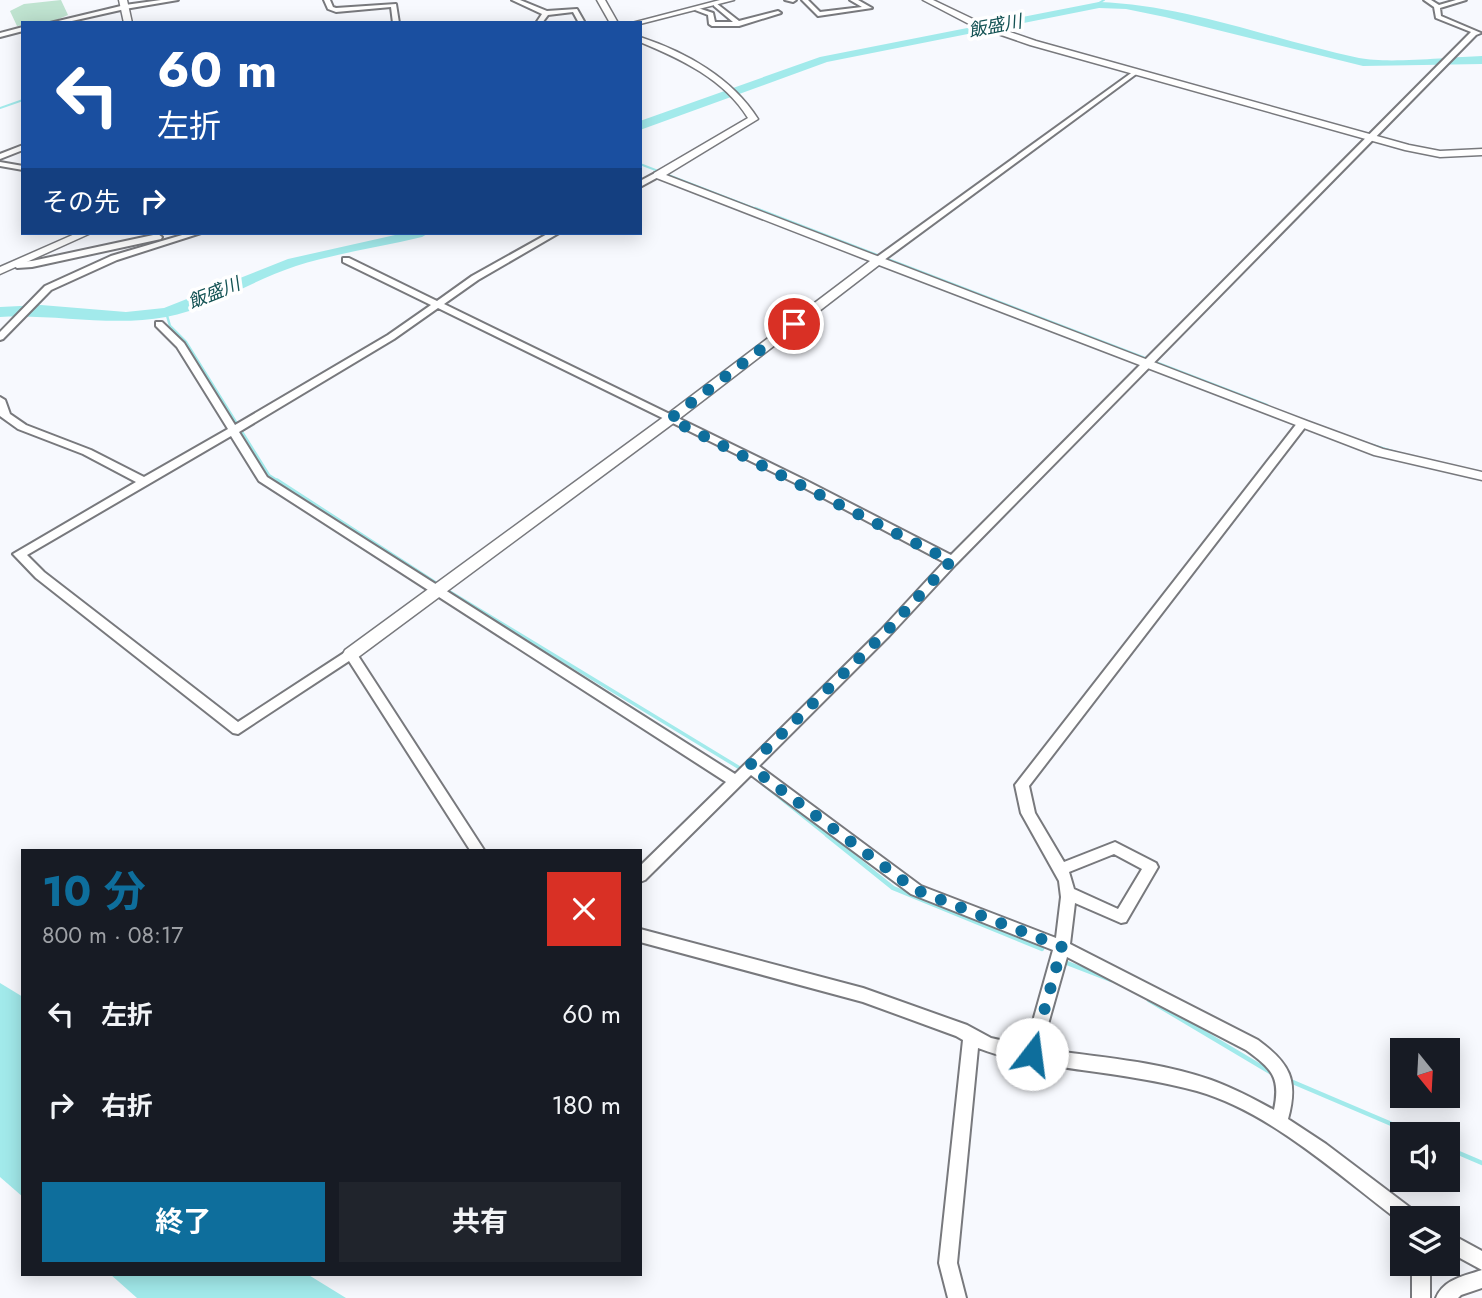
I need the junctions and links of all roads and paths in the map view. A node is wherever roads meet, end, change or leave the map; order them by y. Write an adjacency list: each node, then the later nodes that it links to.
1 (175, 0): 11 (street)
2 (327, 0): 19 (street)
3 (516, 0): 16 (street)
4 (601, 0): 21 (street)
5 (730, 0): 12 (street)
6 (805, 0): 7 (street)
7 (853, 0)
8 (927, 0): 28 (street)
9 (1427, 0): 13 (street)
10 (1463, 0): 13 (street)
11 (124, 3): 17 (street); 18 (street)
12 (716, 5): 14 (street); 23 (street)
13 (1438, 8): 25 (street)
14 (698, 10): 22 (street); 23 (street)
15 (778, 13): 23 (street)
16 (543, 18): 20 (street)
17 (60, 21)
18 (128, 21)
19 (396, 21)
20 (581, 21)
21 (613, 21)
22 (642, 22)
23 (738, 23)
24 (21, 29): 26 (street)
25 (1478, 33): 29 (street)
26 (0, 34)
27 (642, 40): 35 (street)
28 (1136, 72): 29 (street); 41 (street)
29 (1369, 138): 31 (street); 48 (street)
30 (21, 148): 32 (street)
31 (1482, 152)
32 (0, 157)
33 (0, 164): 34 (street)
34 (21, 168)
35 (658, 175): 36 (street); 41 (street)
36 (642, 184)
37 (82, 235): 43 (street)
38 (168, 235): 43 (street)
39 (191, 235): 47 (street)
40 (551, 235): 45 (street)
41 (881, 258): 48 (street); 50 (street)
42 (346, 260): 45 (street)
43 (17, 265): 44 (street)
44 (0, 271)
45 (437, 306): 50 (street); 52 (street)
46 (159, 324): 52 (street)
47 (0, 337)
48 (1150, 362): 51 (street); 55 (street)
49 (0, 400): 54 (street)
50 (670, 419): 55 (street); 56 (street)
51 (1302, 424): 53 (street); 61 (street)
52 (234, 430): 54 (street); 56 (street)
53 (1482, 476)
54 (144, 482): 57 (street)
55 (951, 561): 58 (street)
56 (439, 591): 57 (street); 59 (street)
57 (351, 654): 60 (street)
58 (749, 766): 59 (street); 65 (street)
59 (734, 780): 62 (street)
60 (476, 849)
61 (1061, 869): 63 (street); 63 (street)
62 (642, 874)
63 (1068, 893): 65 (street)
64 (642, 936): 66 (street)
65 (1062, 947): 67 (street); 68 (street)
66 (971, 1040): 67 (street); 74 (street)
67 (1032, 1054): 68 (street)
68 (1279, 1123): 69 (street)
69 (1393, 1206)
70 (1460, 1248): 71 (street)
71 (1482, 1261)
72 (1421, 1276): 75 (street)
73 (1482, 1279): 76 (street)
74 (957, 1298)
75 (1422, 1298)
76 (1445, 1298)

